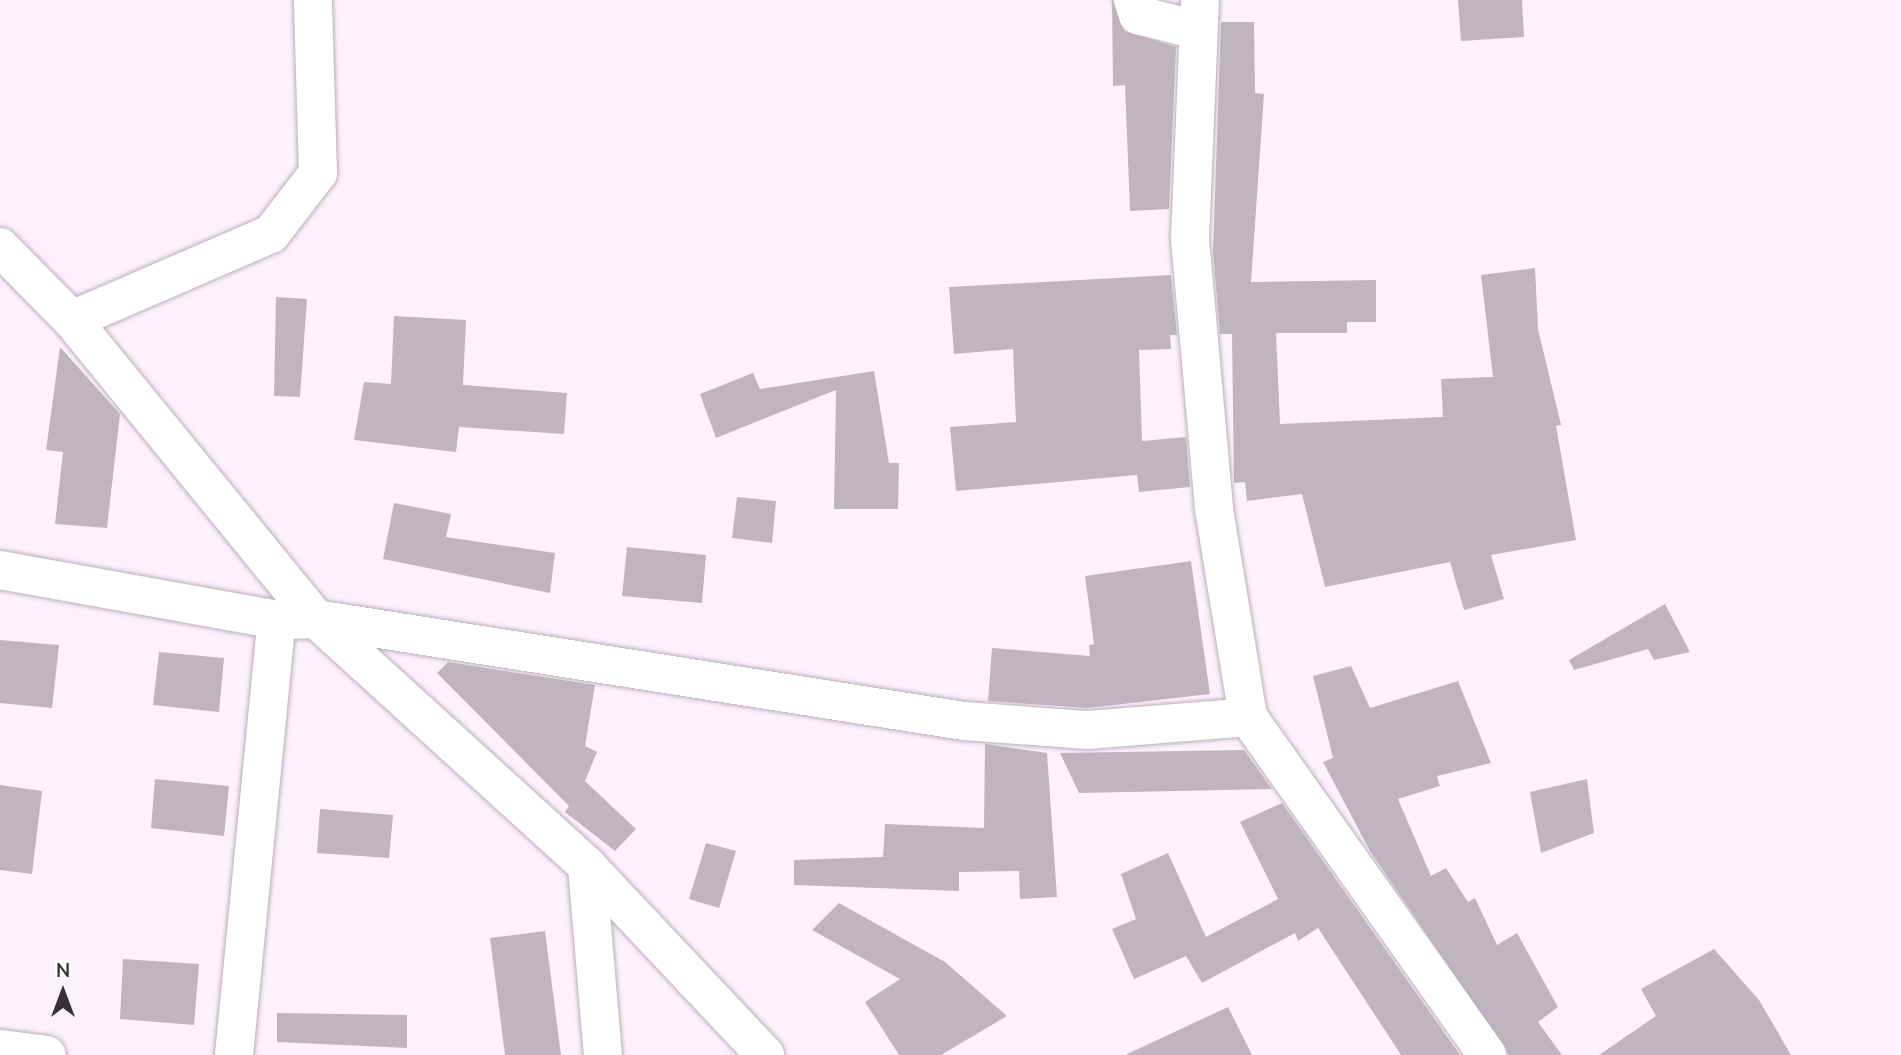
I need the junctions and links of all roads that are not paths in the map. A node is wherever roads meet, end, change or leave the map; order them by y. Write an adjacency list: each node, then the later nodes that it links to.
1 (313, 0): 5 (street)
2 (1133, 0): 3 (street)
3 (1199, 15): 9 (street)
4 (0, 247): 5 (street)
5 (72, 320): 7 (street)
6 (0, 570): 8 (street)
7 (316, 619): 8 (street); 9 (street); 10 (street)
8 (277, 620): 13 (street)
9 (1248, 717): 16 (street)
10 (587, 866): 14 (street); 15 (street)
11 (0, 1049): 12 (street)
12 (47, 1055)
13 (234, 1055)
14 (603, 1055)
15 (765, 1055)
16 (1487, 1055)

